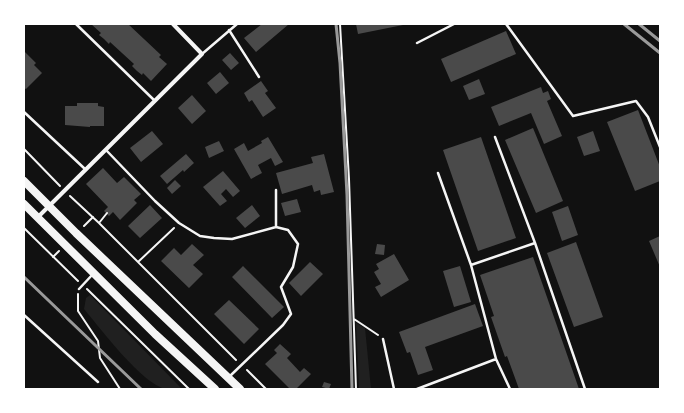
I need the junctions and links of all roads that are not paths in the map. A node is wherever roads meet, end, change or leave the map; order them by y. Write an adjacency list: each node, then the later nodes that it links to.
1 (76, 24): 10 (lane)
2 (173, 24): 8 (street)
3 (237, 24): 6 (lane)
4 (454, 24): 7 (lane)
5 (506, 24): 13 (lane)
6 (229, 30): 8 (lane); 9 (lane)
7 (417, 43)
8 (202, 54): 10 (street)
9 (259, 77)
10 (155, 100): 14 (street)
11 (24, 112): 15 (lane)
12 (495, 137): 23 (lane)
13 (660, 147)
14 (106, 150): 15 (street); 22 (lane)
15 (85, 169): 20 (street)
16 (438, 173): 24 (lane)
17 (24, 181): 20 (main road)
18 (276, 190): 22 (lane)
19 (24, 204): 21 (main road)
20 (49, 206): 21 (street); 30 (main road)
21 (38, 218): 25 (main road)
22 (276, 227): 30 (lane)
23 (535, 243): 24 (lane); 37 (lane)
24 (471, 265): 29 (lane)
25 (94, 273): 26 (lane); 32 (main road)
26 (79, 289)
27 (24, 315): 31 (lane)
28 (384, 339): 34 (lane)
29 (496, 359): 35 (lane); 36 (lane)
30 (228, 378): 33 (main road)
31 (98, 382)
32 (215, 389)
33 (240, 389)
34 (394, 389)
35 (417, 389)
36 (510, 389)
37 (585, 389)

